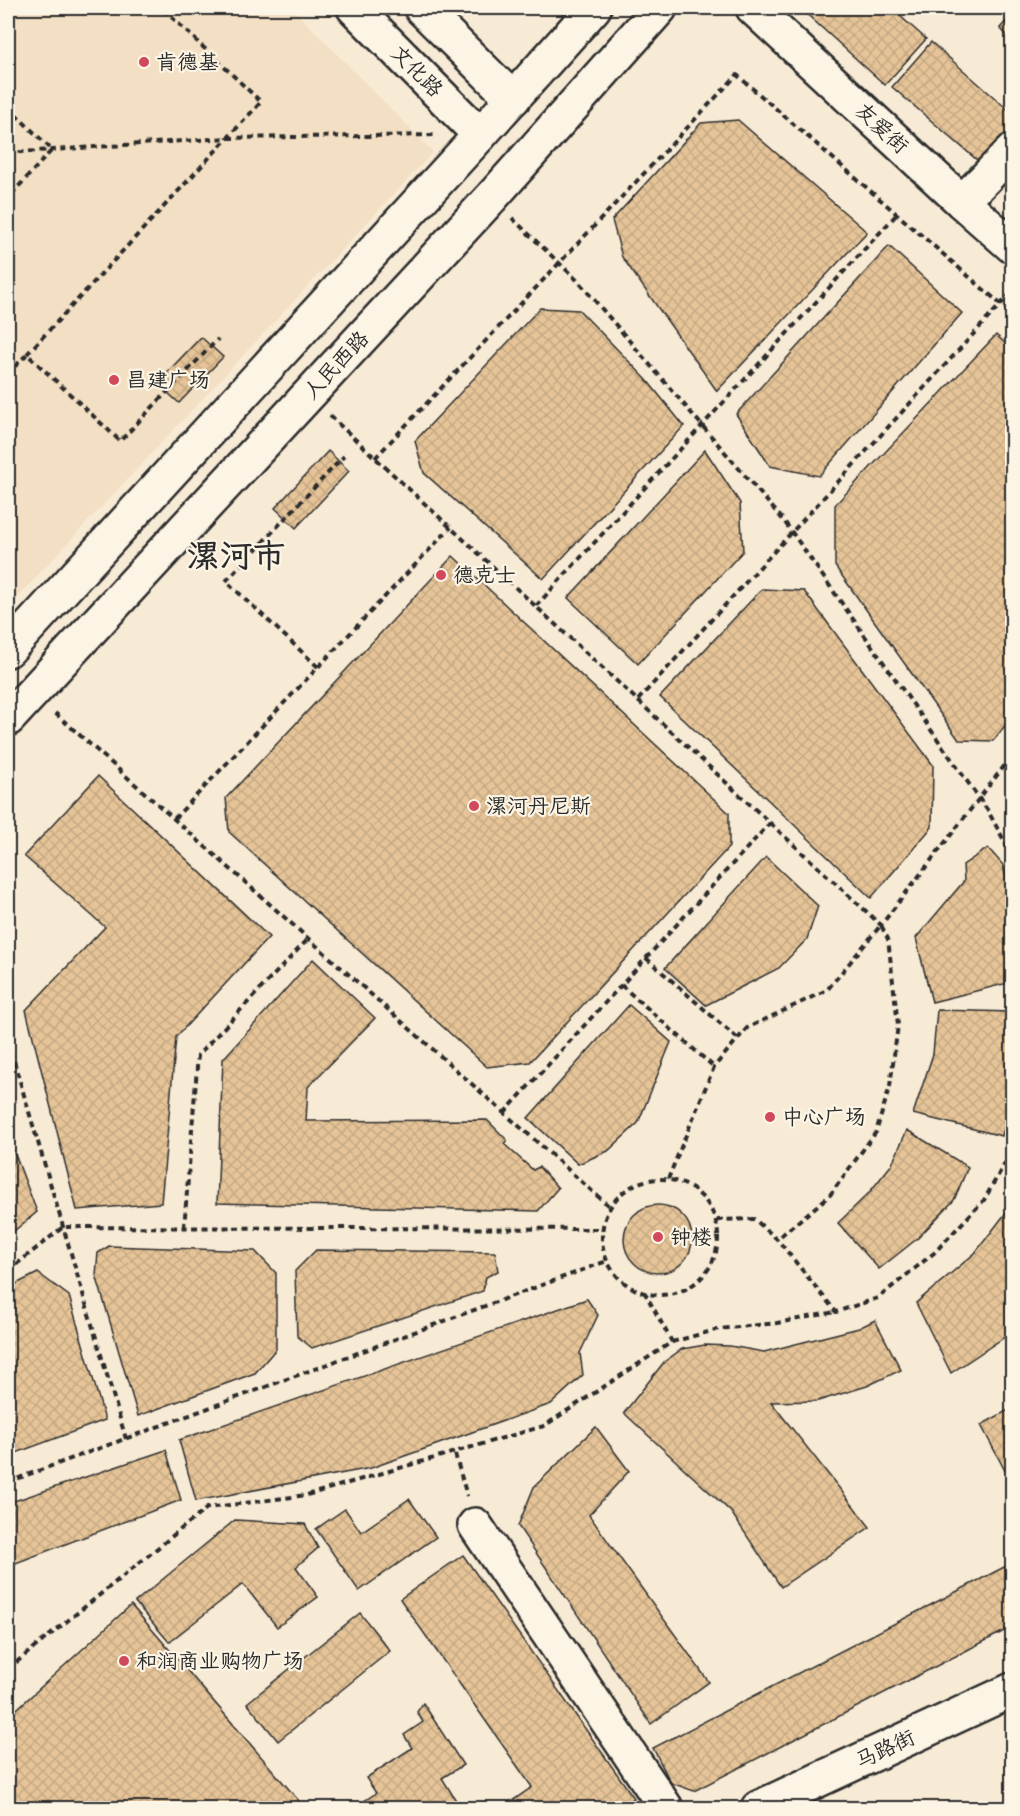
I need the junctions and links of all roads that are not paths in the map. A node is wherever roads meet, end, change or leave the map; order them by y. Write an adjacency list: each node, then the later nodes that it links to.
1 (354, 8): 7 (main road, 文化路)
2 (422, 8): 6 (main road)
3 (594, 8): 8 (main road)
4 (660, 8): 14 (main road, 人民西路)
5 (753, 8): 11 (main road, 友爱街)
6 (480, 65): 7 (main road); 8 (main road)
7 (445, 99): 9 (main road, 文化路)
8 (513, 99): 9 (main road)
9 (480, 135): 13 (main road)
10 (1012, 151): 11 (main road)
11 (962, 202): 12 (main road, 友爱街)
12 (1012, 246)
13 (8, 650)
14 (8, 719)
15 (475, 1525): 17 (main road)
16 (1012, 1690): 18 (main road, 马路街)
17 (666, 1809)
18 (758, 1809)

